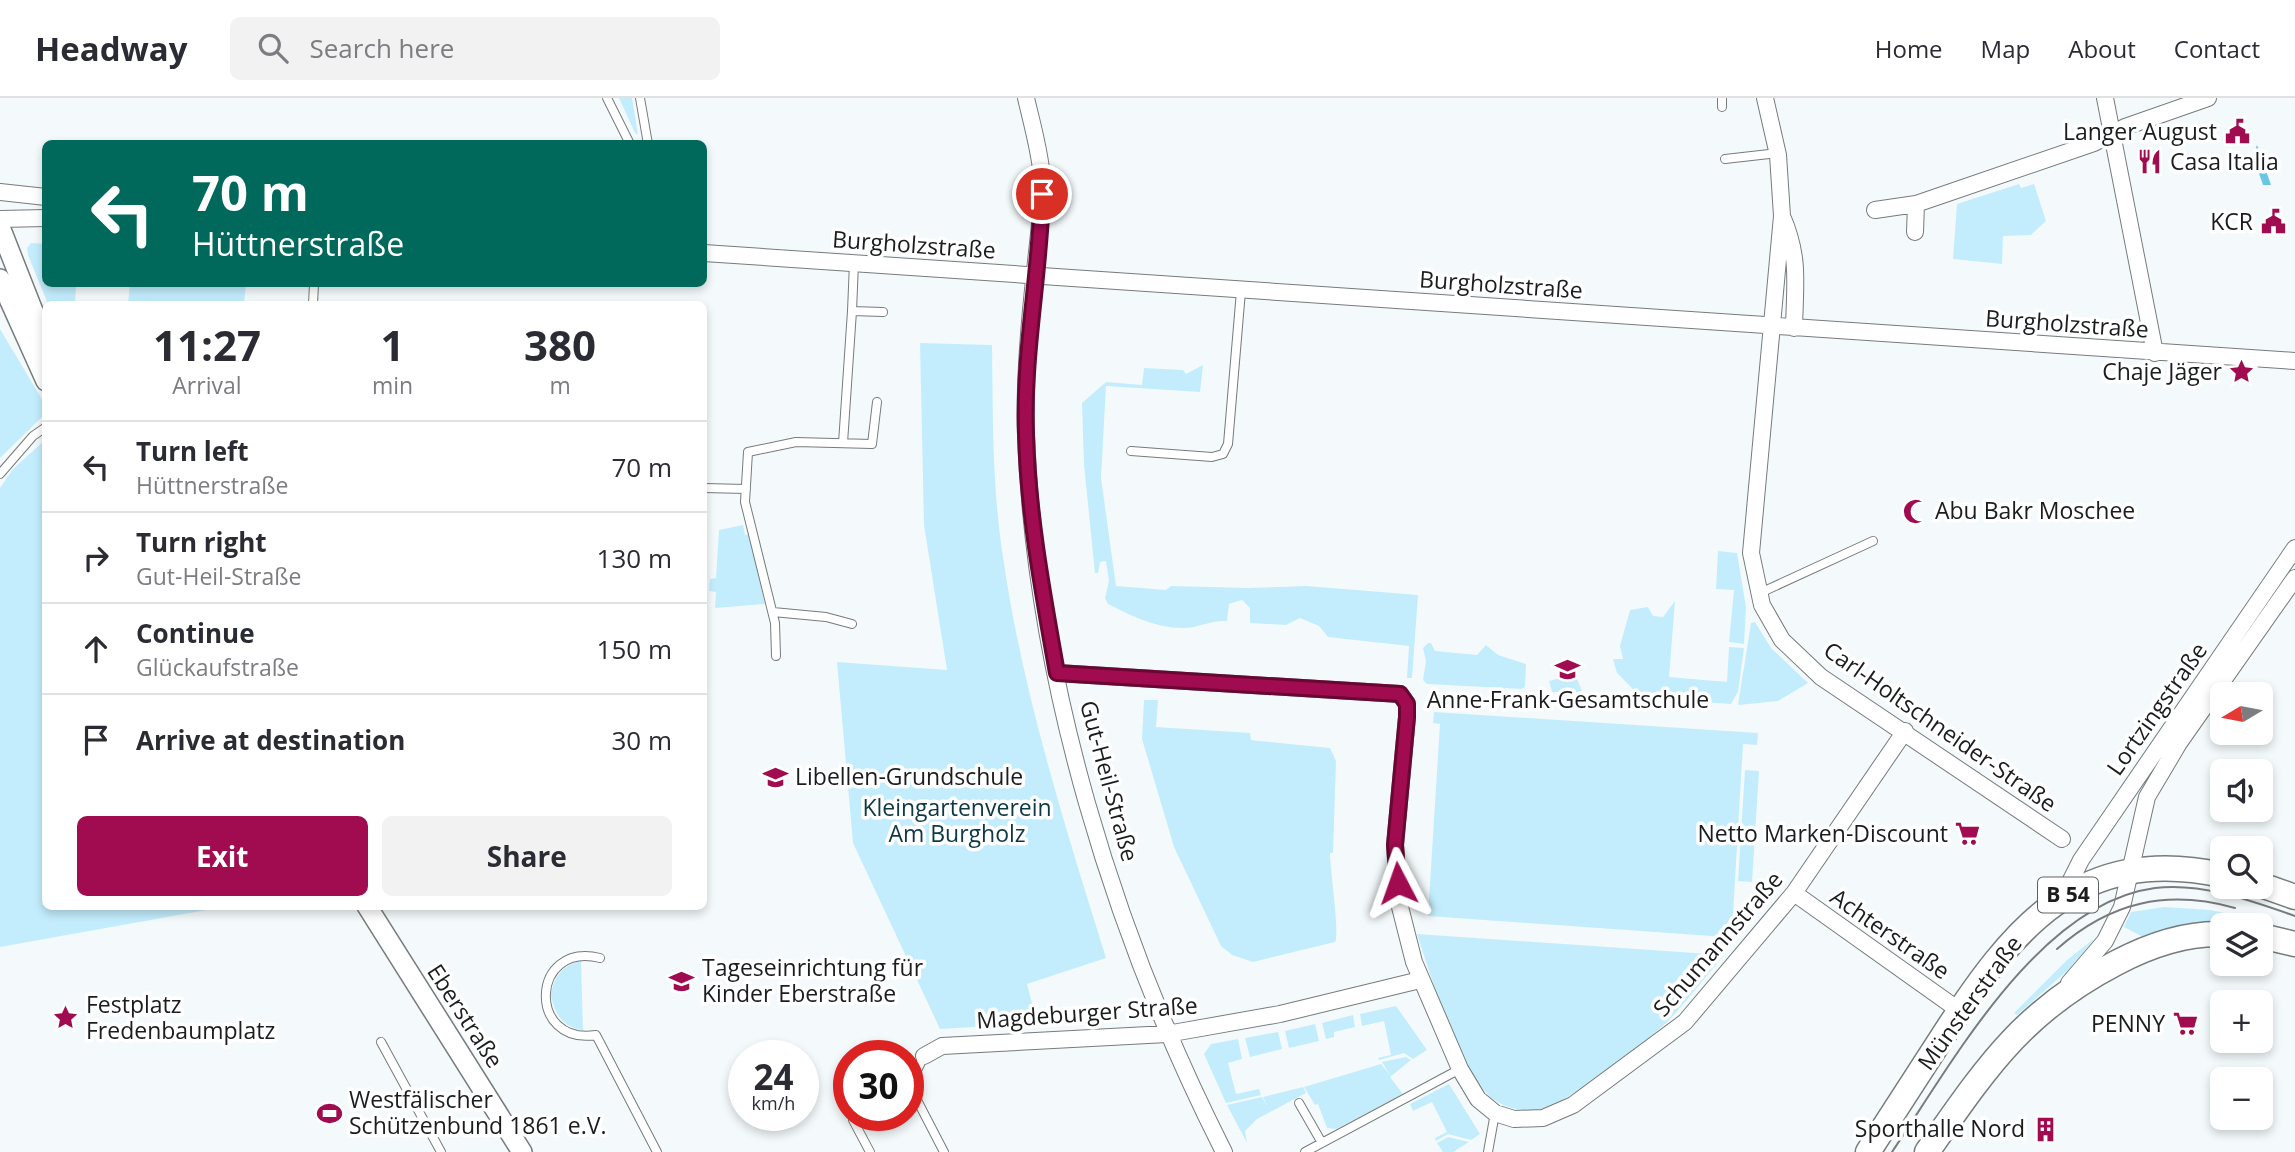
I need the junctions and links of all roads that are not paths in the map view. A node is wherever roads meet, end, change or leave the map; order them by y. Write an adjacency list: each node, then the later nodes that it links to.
1 (607, 98): 8 (lane)
2 (640, 98): 9 (lane)
3 (1026, 98): 23 (street, Gut-Heil-Straße)
4 (1765, 98): 10 (street)
5 (2105, 98): 7 (street)
6 (2208, 98): 7 (street)
7 (2112, 133): 14 (street); 31 (street)
8 (628, 140)
9 (647, 140)
10 (1778, 153): 11 (lane); 16 (street)
11 (1725, 159)
12 (0, 192): 13 (street)
13 (42, 197)
14 (1916, 204): 15 (street); 20 (street)
15 (1875, 210)
16 (1782, 216): 28 (street, Carl-Holtschneider-Straße); 29 (street)
17 (42, 218): 18 (street)
18 (0, 219)
19 (0, 227): 30 (street)
20 (1915, 232)
21 (707, 253): 22 (street, Burgholzstraße)
22 (854, 264): 23 (street, Burgholzstraße); 26 (lane)
23 (1034, 276): 25 (street, Burgholzstraße); 48 (street, Gut-Heil-Straße)
24 (0, 279): 33 (street)
25 (1241, 291): 28 (street, Burgholzstraße); 37 (lane)
26 (852, 311): 27 (lane); 36 (lane)
27 (883, 312)
28 (1771, 326): 29 (street, Burgholzstraße); 44 (street, Carl-Holtschneider-Straße)
29 (1794, 328): 31 (street, Burgholzstraße)
30 (42, 334)
31 (2155, 354): 32 (street, Burgholzstraße)
32 (2295, 361)
33 (42, 372)
34 (877, 401): 36 (lane)
35 (42, 430): 38 (lane)
36 (843, 443): 40 (lane)
37 (1131, 451)
38 (0, 474)
39 (707, 488): 40 (lane)
40 (746, 489): 45 (lane)
41 (1873, 541): 44 (lane)
42 (2295, 548): 56 (street, Lortzingstraße)
43 (2295, 578): 51 (street, Lortzingstraße)
44 (1760, 593): 49 (street, Carl-Holtschneider-Straße)
45 (773, 612): 46 (lane); 47 (lane)
46 (852, 624)
47 (776, 656)
48 (1057, 673): 62 (street); 65 (street, Gut-Heil-Straße)
49 (1905, 731): 50 (street, Carl-Holtschneider-Straße); 54 (street, Schumannstraße)
50 (2062, 839)
51 (2131, 871): 52 (main road, Münsterstraße / B 54); 56 (main road, Münsterstraße / B 54); 63 (street, Lortzingstraße)
52 (2210, 873)
53 (2273, 889): 55 (main road)
54 (1794, 893): 64 (street, Achterstraße); 71 (street, Schumannstraße)
55 (2295, 897)
56 (2062, 898): 64 (main road, Münsterstraße / B 54)
57 (370, 910): 75 (street, Eberstraße)
58 (2210, 935): 63 (main road)
59 (2273, 939): 60 (main road)
60 (2295, 944)
61 (600, 958): 76 (lane)
62 (1420, 980): 65 (street, Magdeburger Straße); 68 (street)
63 (2053, 1000): 83 (main road)
64 (1960, 1011): 82 (main road, Münsterstraße / B 54)
65 (1167, 1034): 67 (street, Magdeburger Straße); 79 (street, Gut-Heil-Straße)
66 (381, 1042): 74 (lane)
67 (924, 1056)
68 (1460, 1069): 71 (street); 73 (lane)
69 (1299, 1103): 73 (lane)
70 (924, 1112): 78 (lane)
71 (1495, 1113): 81 (lane)
72 (859, 1131): 77 (lane)
73 (1322, 1143): 80 (lane)
74 (441, 1152)
75 (522, 1152)
76 (657, 1152)
77 (870, 1152)
78 (944, 1152)
79 (1224, 1152)
80 (1305, 1152)
81 (1488, 1152)
82 (1868, 1152)
83 (1927, 1152)

